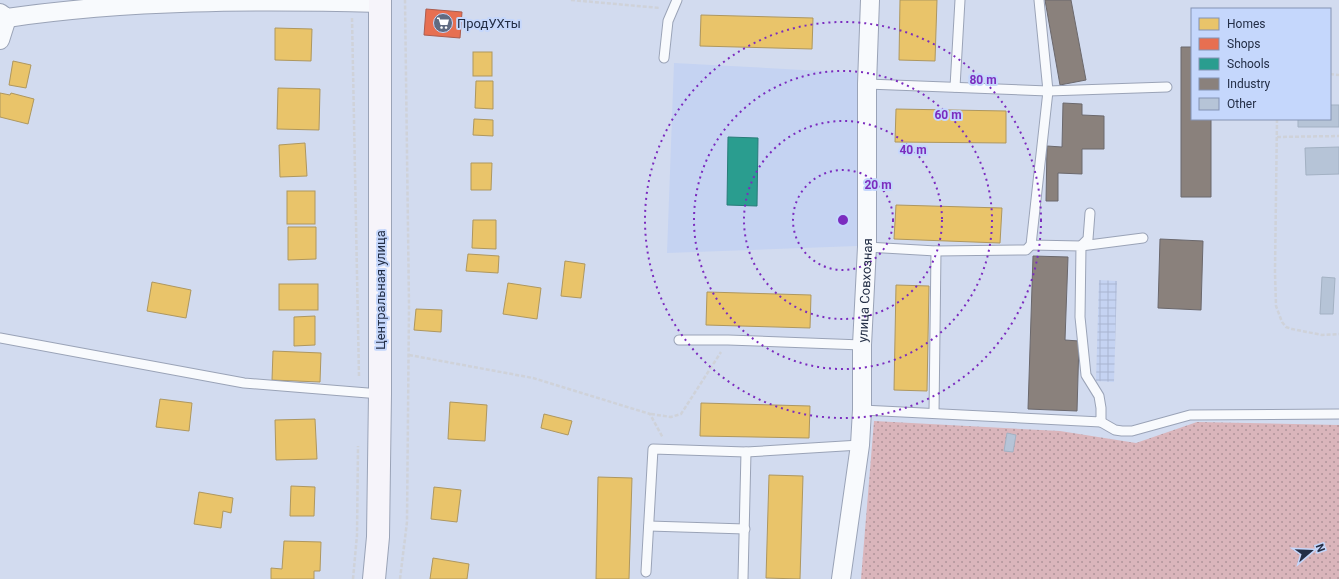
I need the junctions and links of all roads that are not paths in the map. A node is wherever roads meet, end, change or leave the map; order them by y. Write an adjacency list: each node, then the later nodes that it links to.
1 (677, 0): 8 (lane)
2 (870, 0): 9 (street, улица Совхозная)
3 (960, 0): 10 (lane)
4 (1039, 0): 12 (lane)
5 (380, 1): 6 (street); 22 (main road, Центральная улица)
6 (4, 15): 7 (street)
7 (0, 40)
8 (664, 58)
9 (867, 84): 10 (lane); 17 (street, улица Совхозная)
10 (955, 87): 12 (lane)
11 (1167, 87): 12 (lane)
12 (1048, 91): 15 (lane)
13 (1090, 213): 16 (lane)
14 (1143, 238): 16 (lane)
15 (1031, 245): 16 (lane); 18 (lane)
16 (1081, 246): 26 (lane)
17 (867, 247): 18 (lane); 21 (street, улица Совхозная)
18 (936, 251): 24 (lane)
19 (0, 338): 22 (lane)
20 (679, 340): 21 (lane)
21 (862, 345): 23 (street, улица Совхозная)
22 (370, 393): 32 (main road, Центральная улица)
23 (862, 410): 24 (lane); 27 (street, улица Совхозная)
24 (934, 413): 26 (lane)
25 (1339, 414): 26 (lane)
26 (1101, 422)
27 (860, 445): 28 (lane); 34 (street, улица Совхозная)
28 (746, 452): 29 (lane); 30 (lane)
29 (648, 526): 30 (lane); 31 (lane)
30 (745, 529): 33 (lane)
31 (646, 572)
32 (374, 579)
33 (743, 579)
34 (841, 579)

